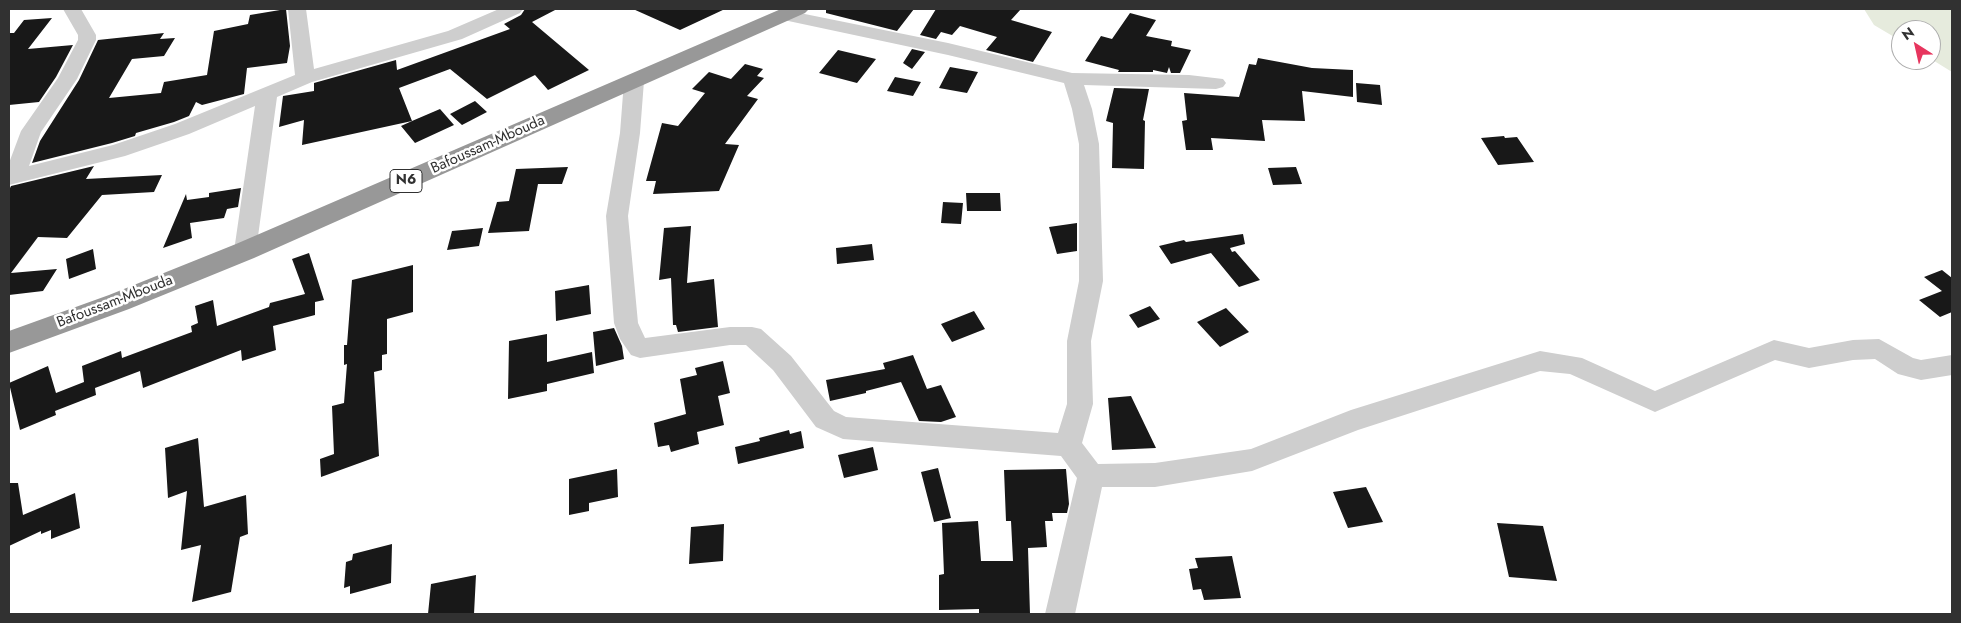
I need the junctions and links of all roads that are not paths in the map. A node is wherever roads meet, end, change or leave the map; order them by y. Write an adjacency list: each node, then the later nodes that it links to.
1 (72, 9): 10 (street)
2 (297, 9): 5 (street)
3 (514, 9): 5 (street)
4 (791, 12): 6 (street); 7 (highway, Bafoussam-Mbouda / N6)
5 (305, 78): 9 (street)
6 (1072, 79): 8 (street); 14 (street)
7 (634, 81): 11 (highway, Bafoussam-Mbouda / N6); 14 (street)
8 (1216, 84)
9 (267, 95): 10 (street); 11 (street)
10 (11, 177)
11 (245, 251): 12 (highway, Bafoussam-Mbouda / N6)
12 (9, 342)
13 (1952, 365): 15 (street)
14 (1068, 445): 15 (street)
15 (1091, 476): 16 (street)
16 (1060, 614)

